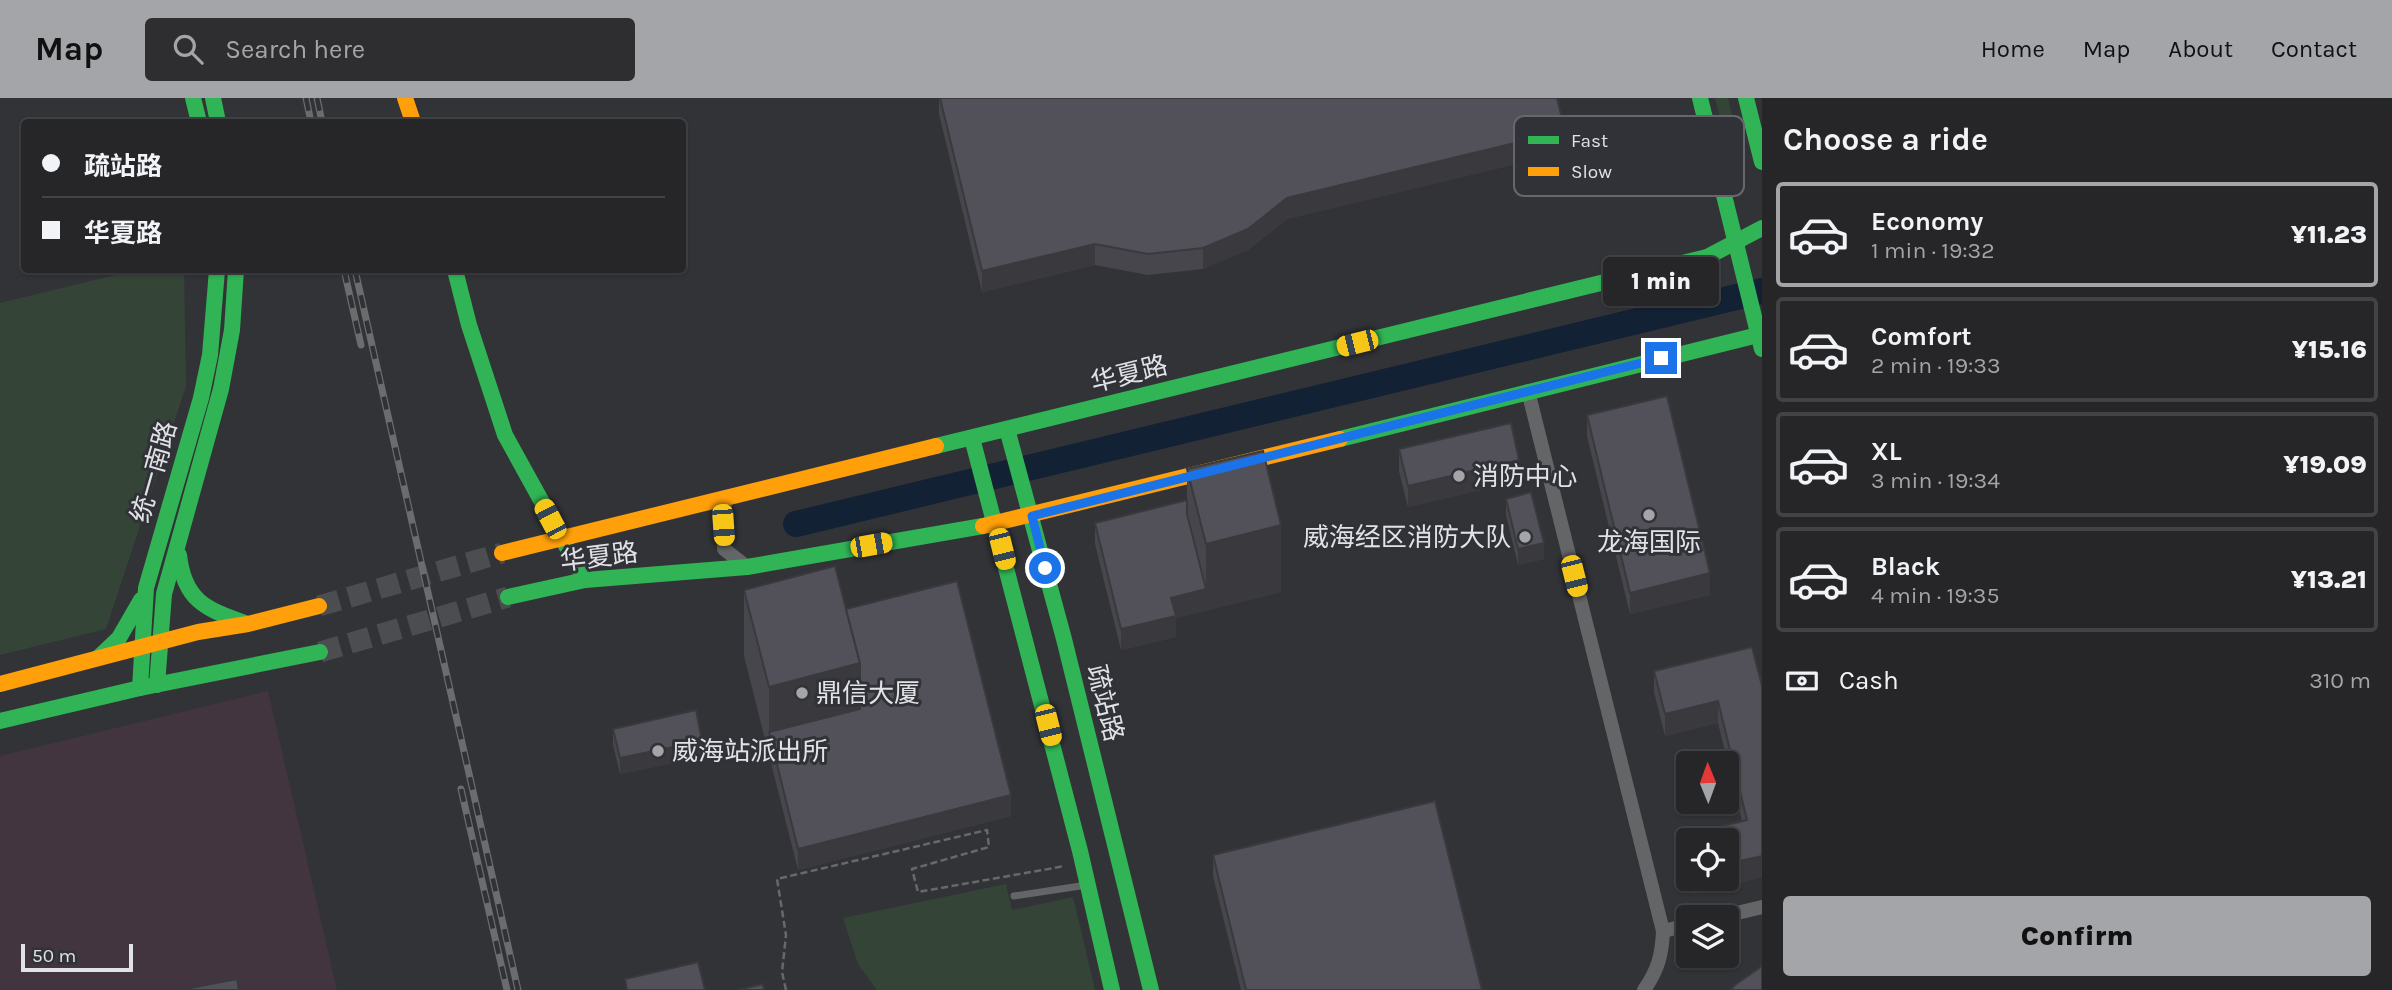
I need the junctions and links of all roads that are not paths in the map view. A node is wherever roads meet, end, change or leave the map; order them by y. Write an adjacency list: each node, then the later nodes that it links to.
1 (193, 98): 7 (main road)
2 (213, 98): 8 (main road)
3 (405, 98): 9 (main road)
4 (1700, 98): 6 (main road)
5 (1746, 98): 10 (main road)
6 (1704, 116)
7 (198, 119)
8 (217, 119)
9 (413, 119)
10 (1762, 162)
11 (1724, 196): 13 (main road)
12 (1762, 228): 13 (main road, 华夏路)
13 (1736, 242): 17 (main road); 19 (main road, 华夏路)
14 (217, 273): 29 (main road, 统一南路)
15 (236, 273): 25 (main road, 统一南路)
16 (456, 273): 24 (main road)
17 (1761, 339): 18 (main road, 华夏路)
18 (1528, 391): 22 (main road, 华夏路); 46 (street)
19 (1009, 435): 20 (main road, 华夏路); 22 (main road, 疏站路)
20 (974, 444): 21 (main road, 华夏路); 23 (main road)
21 (726, 497): 24 (main road, 华夏路); 27 (street)
22 (1030, 508): 23 (main road, 华夏路); 48 (main road, 疏站路)
23 (994, 517): 27 (main road, 华夏路); 41 (main road)
24 (561, 540): 26 (main road, 华夏路); 28 (main road)
25 (179, 542): 32 (main road); 33 (main road, 统一南路)
26 (502, 553)
27 (747, 567): 28 (main road, 华夏路)
28 (585, 580): 30 (main road, 华夏路)
29 (146, 588): 34 (main road, 统一南路); 36 (main road)
30 (508, 597)
31 (319, 606): 32 (main road)
32 (248, 624): 33 (main road)
33 (159, 642): 34 (main road); 38 (main road, 统一南路)
34 (141, 647): 36 (main road); 39 (main road, 统一南路)
35 (320, 652): 38 (main road)
36 (98, 658): 37 (main road)
37 (0, 684)
38 (157, 685): 39 (main road)
39 (140, 688): 40 (main road)
40 (0, 721)
41 (1088, 885): 42 (lane); 47 (main road)
42 (1014, 896)
43 (1762, 907): 44 (street)
44 (1739, 912)
45 (1676, 928): 46 (street)
46 (1663, 931): 49 (street)
47 (1112, 990)
48 (1151, 990)
49 (1644, 990)

